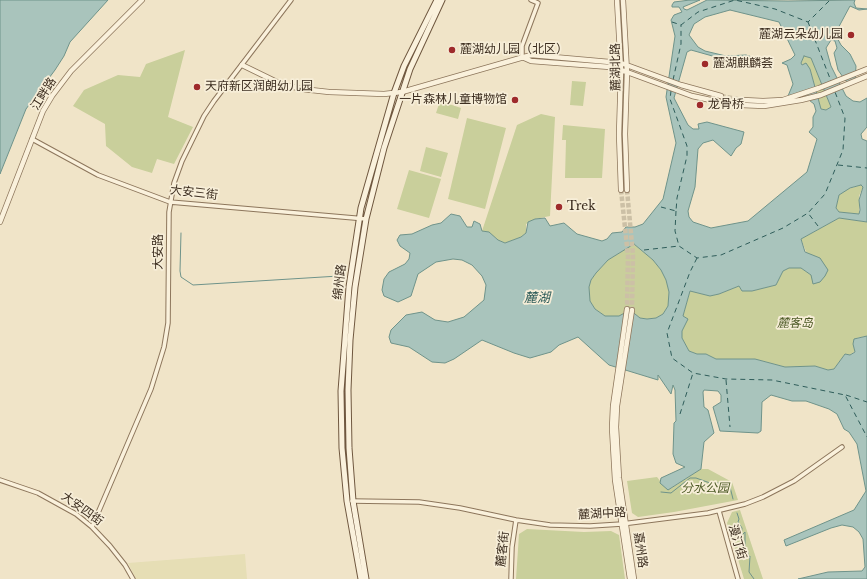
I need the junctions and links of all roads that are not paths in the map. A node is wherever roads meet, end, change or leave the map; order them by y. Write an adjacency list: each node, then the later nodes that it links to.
1 (142, 0): 22 (street, 江畔路)
2 (292, 0): 10 (street, 大安路)
3 (437, 0): 17 (main road, 绵州路)
4 (442, 0): 16 (main road, 绵州路)
5 (531, 0): 8 (street)
6 (617, 0): 9 (street)
7 (623, 0): 11 (street, 麓湖北路)
8 (522, 57): 9 (street); 13 (street); 16 (street)
9 (621, 63): 11 (street); 13 (street)
10 (242, 65): 17 (street); 23 (street, 大安路)
11 (627, 65): 14 (street, 麓湖北路); 18 (street)
12 (867, 69): 21 (street)
13 (621, 70): 14 (street); 14 (street, 麓湖北路)
14 (627, 72): 19 (street)
15 (867, 76): 21 (street)
16 (402, 92): 17 (street); 25 (main road, 绵州路)
17 (394, 93): 24 (main road, 绵州路)
18 (721, 96)
19 (720, 102)
20 (742, 103): 21 (street)
21 (759, 104)
22 (32, 139): 23 (street, 大安三街); 26 (street, 江畔路)
23 (170, 202): 24 (street, 大安三街); 34 (street, 大安路)
24 (359, 218): 25 (street, 大安三街); 30 (main road, 绵州路)
25 (366, 219): 30 (main road, 绵州路)
26 (0, 222)
27 (630, 310): 33 (street)
28 (842, 447): 31 (street, 麓湖中路)
29 (0, 480): 34 (street, 大安四街)
30 (350, 501): 32 (street, 麓湖中路); 36 (main road, 绵州路); 37 (main road, 绵州路)
31 (719, 511): 33 (street, 麓湖中路); 41 (street, 漫汀街)
32 (516, 520): 33 (street, 麓湖中路); 38 (street, 麓客街)
33 (624, 524): 39 (street, 嘉州路); 40 (street, 嘉州路)
34 (92, 527): 35 (street, 大安四街)
35 (133, 579)
36 (361, 579)
37 (366, 579)
38 (511, 579)
39 (630, 579)
40 (634, 579)
41 (738, 579)

